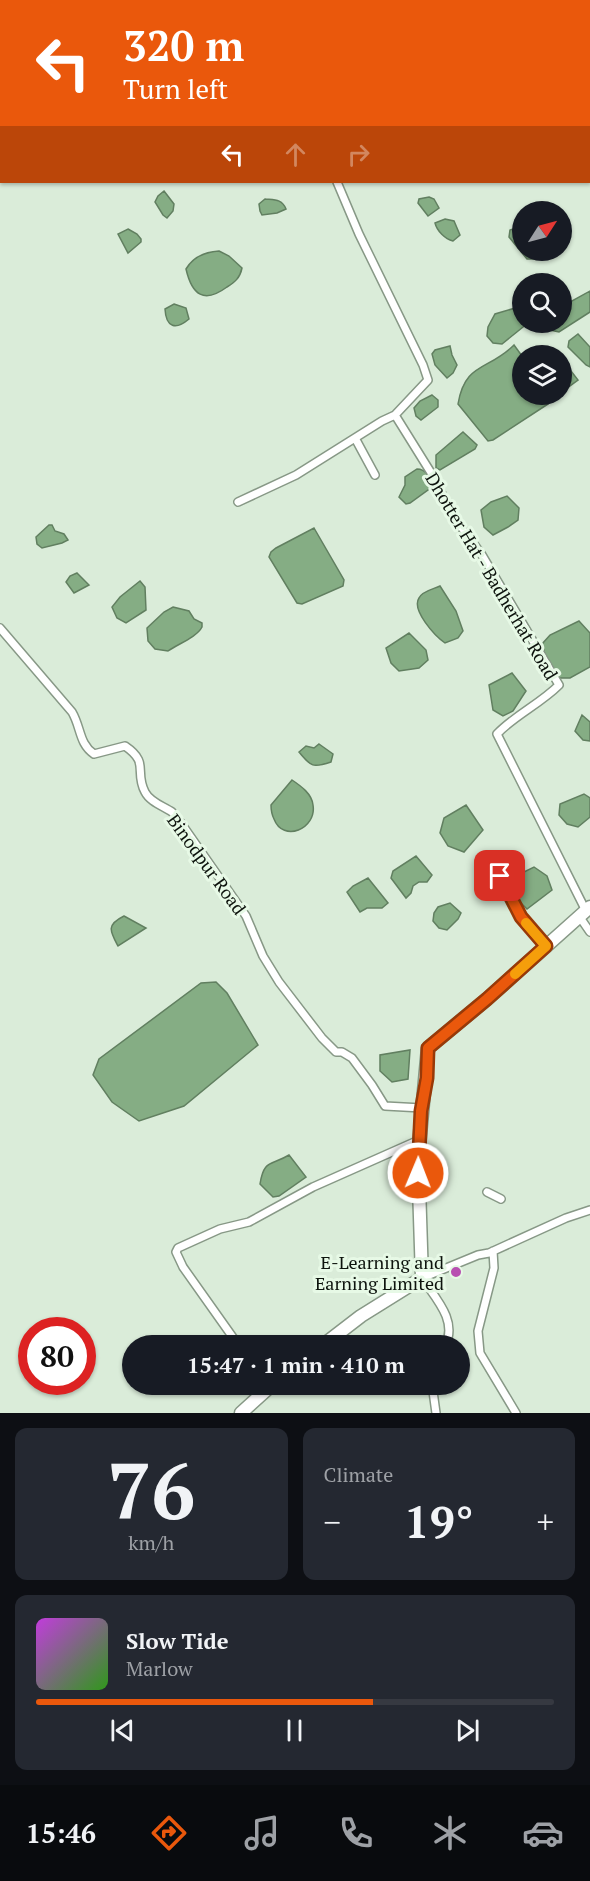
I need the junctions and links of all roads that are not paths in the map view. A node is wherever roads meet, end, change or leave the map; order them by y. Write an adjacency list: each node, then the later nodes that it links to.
1 (337, 183): 2 (street)
2 (395, 415): 3 (street); 8 (street, Dhotter Hat - Badherhat Road)
3 (355, 438): 4 (street); 5 (street)
4 (375, 475)
5 (238, 502)
6 (0, 628): 11 (street, Binodpur Road)
7 (500, 876): 10 (street)
8 (585, 911): 9 (street); 10 (highway)
9 (590, 932)
10 (546, 946): 11 (highway)
11 (422, 1108): 12 (highway)
12 (419, 1140): 17 (highway); 18 (street)
13 (487, 1192): 14 (street)
14 (501, 1199)
15 (590, 1210): 16 (street)
16 (491, 1252): 17 (street); 25 (street)
17 (422, 1278): 19 (highway); 20 (street)
18 (231, 1335)
19 (336, 1335)
20 (451, 1335)
21 (260, 1395): 23 (highway)
22 (434, 1395): 24 (street)
23 (241, 1413)
24 (436, 1413)
25 (516, 1413)

